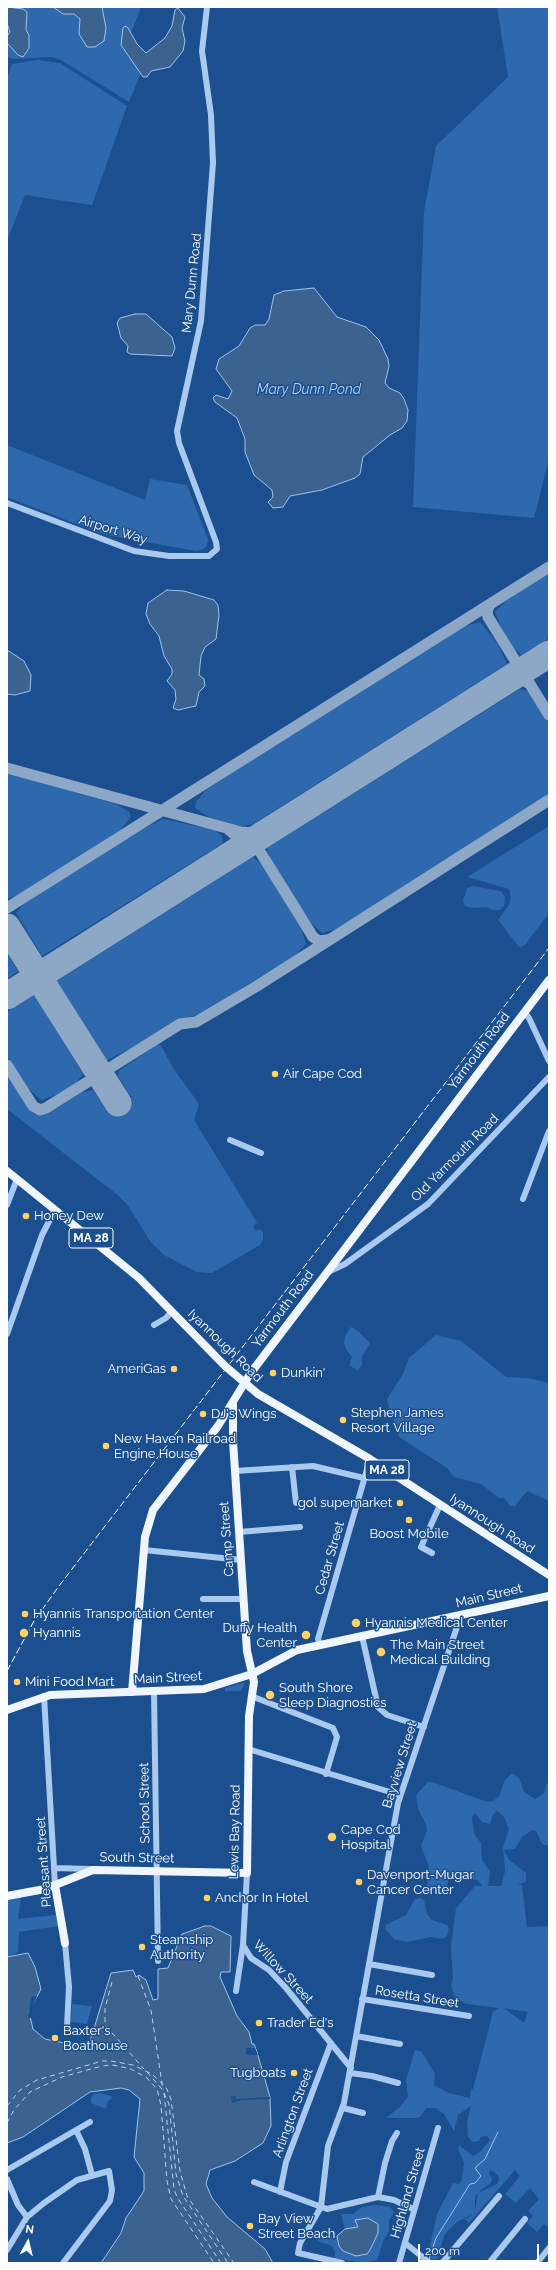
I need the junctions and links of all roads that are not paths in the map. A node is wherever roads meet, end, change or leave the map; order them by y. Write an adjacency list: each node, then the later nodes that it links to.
1 (207, 7): 3 (street, Mary Dunn Road)
2 (7, 503): 3 (street, Airport Way)
3 (215, 552)
4 (549, 980): 5 (main road, Yarmouth Road)
5 (524, 1012): 6 (street); 16 (main road, Yarmouth Road)
6 (549, 1061)
7 (549, 1077): 17 (street, Old Yarmouth Road)
8 (549, 1131): 13 (street)
9 (230, 1140): 10 (street)
10 (261, 1153)
11 (7, 1171): 12 (main road, Iyannough Road / MA 28)
12 (17, 1179): 14 (street); 15 (main road, Iyannough Road / MA 28)
13 (523, 1199)
14 (7, 1206)
15 (55, 1210): 19 (main road, Iyannough Road / MA 28); 21 (street)
16 (340, 1254): 17 (street); 18 (main road, Yarmouth Road)
17 (350, 1261): 18 (street, Old Yarmouth Road)
18 (325, 1273): 22 (main road, Yarmouth Road)
19 (172, 1311): 20 (street); 22 (main road, Iyannough Road / MA 28)
20 (154, 1325)
21 (7, 1334)
22 (244, 1383): 23 (main road, Yarmouth Road); 26 (main road, Iyannough Road / MA 28)
23 (234, 1402): 24 (main road, Yarmouth Road); 25 (main road, Camp Street)
24 (221, 1422): 25 (main road); 34 (main road, Yarmouth Road)
25 (232, 1426): 28 (main road, Camp Street)
26 (370, 1458): 29 (street, Cedar Street); 31 (main road, Iyannough Road / MA 28)
27 (292, 1467): 28 (street); 29 (street); 30 (street)
28 (235, 1471): 33 (main road, Camp Street)
29 (364, 1478): 43 (street, Cedar Street)
30 (296, 1503)
31 (440, 1505): 35 (street); 37 (main road, Iyannough Road / MA 28)
32 (300, 1527): 33 (street)
33 (239, 1532): 36 (main road, Camp Street)
34 (144, 1550): 36 (street); 45 (main road, Yarmouth Road)
35 (432, 1553)
36 (241, 1560): 40 (main road, Camp Street)
37 (548, 1577)
38 (548, 1593): 41 (main road, Main Street)
39 (203, 1599): 40 (street)
40 (243, 1599): 44 (main road, Camp Street)
41 (461, 1615): 42 (main road, Main Street); 50 (street, Bayview Street)
42 (362, 1636): 43 (main road, Main Street); 50 (street)
43 (320, 1644): 44 (main road, Main Street)
44 (252, 1674): 46 (main road, Main Street); 48 (main road, Lewis Bay Road)
45 (132, 1692): 46 (main road, Main Street); 47 (main road, Main Street)
46 (154, 1692): 56 (street, School Street)
47 (44, 1696): 49 (main road, Main Street); 54 (street, Pleasant Street)
48 (251, 1696): 51 (main road, Lewis Bay Road); 52 (street)
49 (9, 1708)
50 (424, 1727): 53 (street, Bayview Street)
51 (248, 1749): 52 (street); 57 (main road, Lewis Bay Road)
52 (326, 1774): 53 (street)
53 (400, 1795): 63 (street, Bayview Street)
54 (55, 1868): 55 (street); 58 (street, Pleasant Street)
55 (93, 1870): 56 (main road, South Street); 58 (main road, South Street)
56 (157, 1871): 57 (main road, South Street); 62 (street, School Street)
57 (247, 1873): 61 (street, Lewis Bay Road)
58 (55, 1885): 59 (main road, South Street); 60 (main road, Pleasant Street)
59 (7, 1896)
60 (65, 1943): 68 (street, Pleasant Street)
61 (243, 1945): 65 (street, Lewis Bay Road); 70 (street, Willow Street)
62 (158, 1961)
63 (369, 1964): 64 (street); 66 (street, Bayview Street)
64 (432, 1975)
65 (236, 1991)
66 (362, 1999): 67 (street, Rosetta Street); 69 (street, Bayview Street)
67 (469, 2016)
68 (67, 2027)
69 (356, 2036): 71 (street); 72 (street, Bayview Street)
70 (331, 2043): 72 (street, Willow Street); 84 (street, Arlington Street)
71 (400, 2044)
72 (350, 2071): 73 (street); 74 (street, Bayview Street)
73 (398, 2083)
74 (342, 2108): 75 (street); 87 (street, Bayview Street)
75 (364, 2113)
76 (90, 2122): 78 (street)
77 (438, 2128): 88 (street, Highland Street)
78 (76, 2130): 80 (street); 81 (street)
79 (397, 2133): 86 (street)
80 (7, 2170)
81 (92, 2175): 89 (street); 94 (street)
82 (7, 2179): 89 (street)
83 (254, 2182): 84 (street)
84 (280, 2192): 87 (street)
85 (499, 2196): 98 (street)
86 (378, 2197): 87 (street); 88 (street)
87 (321, 2207): 95 (street)
88 (413, 2209): 91 (street, Highland Street)
89 (27, 2217): 93 (street)
90 (525, 2219): 99 (street)
91 (405, 2243): 96 (street, Highland Street); 97 (street)
92 (549, 2248): 100 (street)
93 (7, 2250)
94 (63, 2263)
95 (342, 2263)
96 (399, 2263)
97 (430, 2263)
98 (442, 2263)
99 (489, 2263)
100 (537, 2263)

